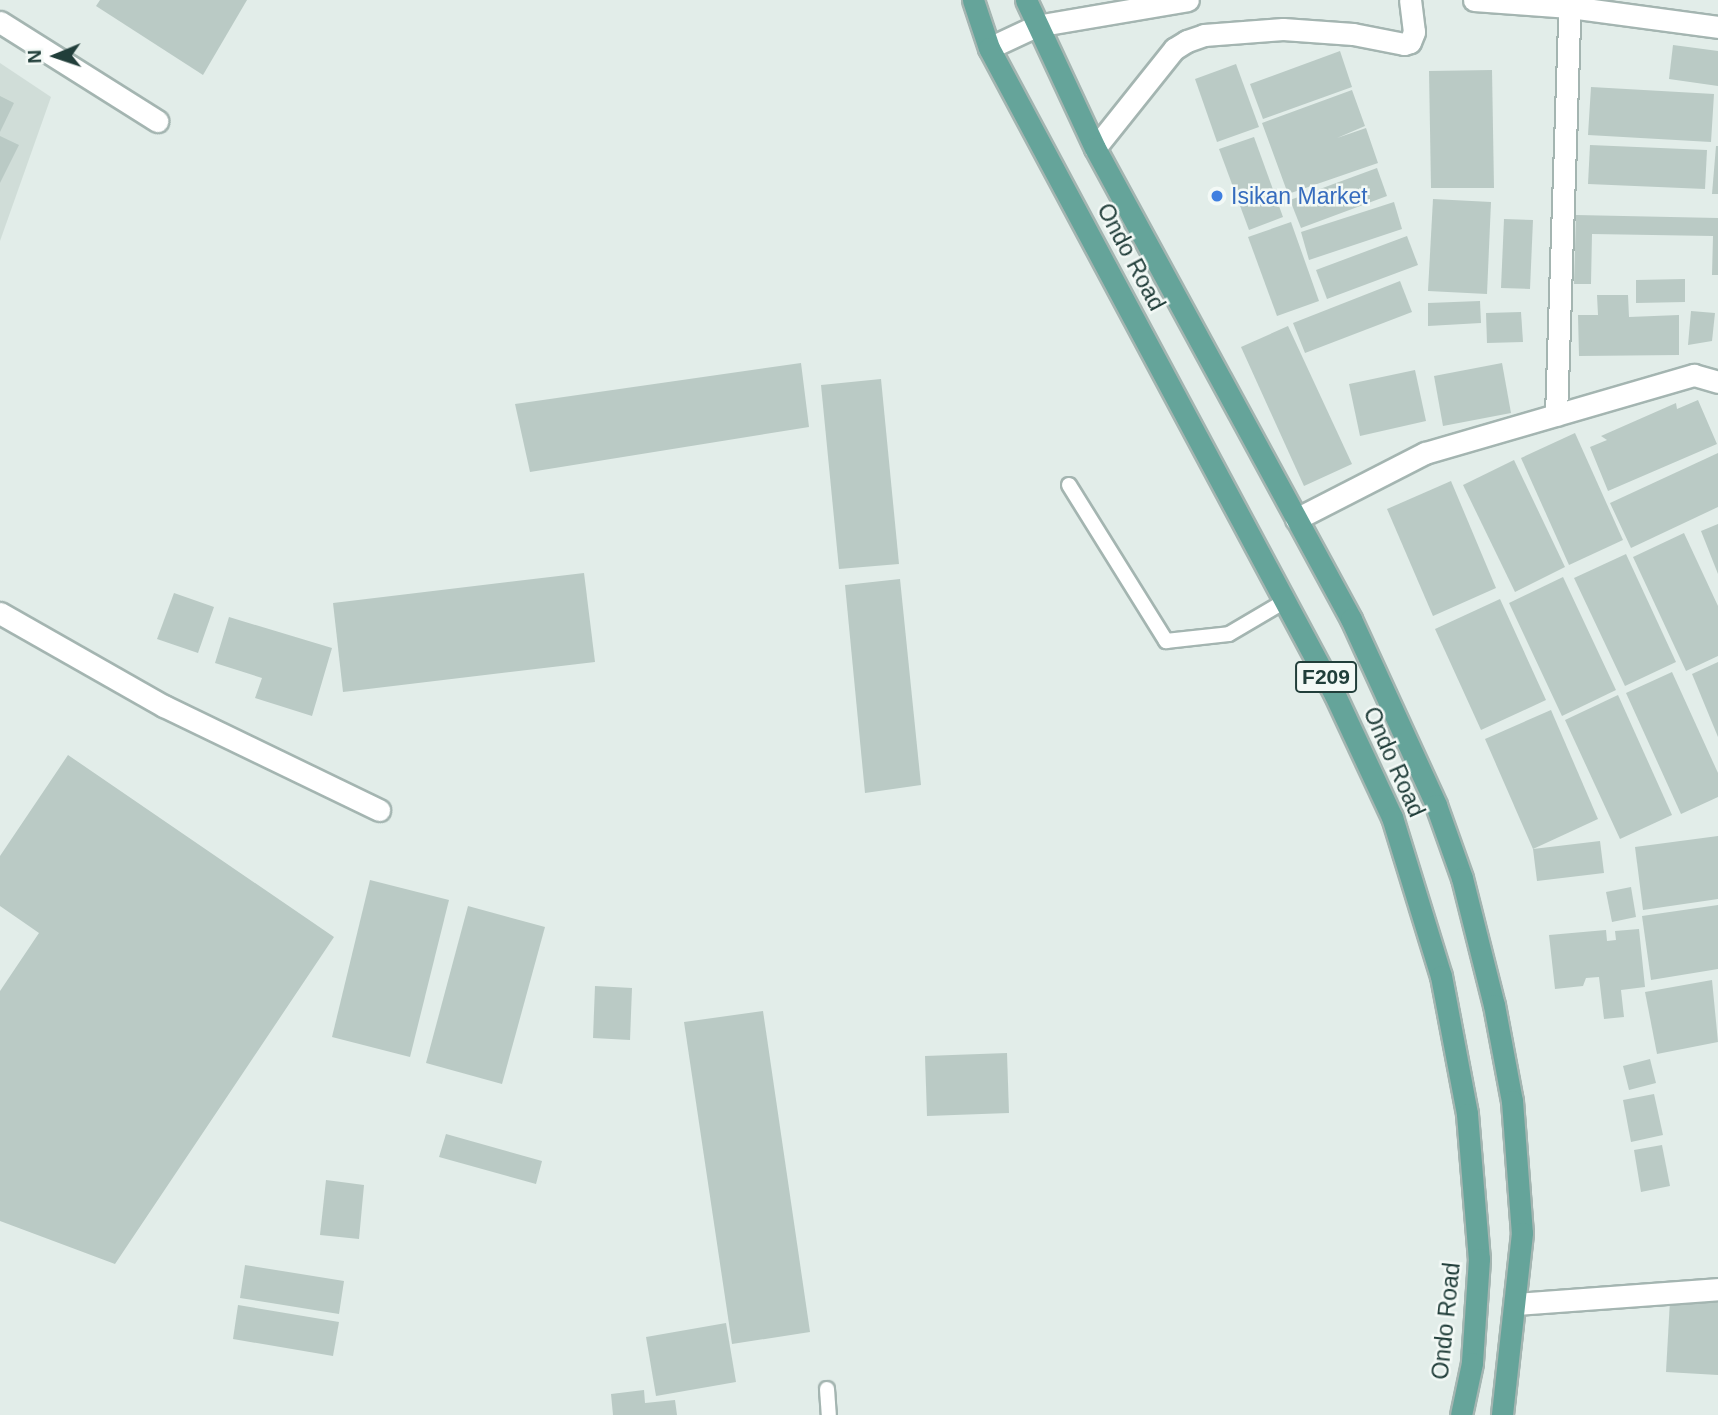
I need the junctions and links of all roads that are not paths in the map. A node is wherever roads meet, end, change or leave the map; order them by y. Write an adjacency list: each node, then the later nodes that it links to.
1 (973, 0): 10 (main road, Ondo Road / F209)
2 (1026, 0): 8 (main road, Ondo Road / F209)
3 (1188, 0): 8 (street)
4 (1410, 0): 12 (street)
5 (1474, 0): 6 (street)
6 (1570, 3): 9 (street); 14 (street)
7 (0, 22): 11 (street)
8 (1036, 26): 10 (street); 12 (main road, Ondo Road / F209)
9 (1718, 27)
10 (989, 48): 17 (main road, Ondo Road / F209)
11 (157, 121)
12 (1095, 148): 16 (main road, Ondo Road / F209)
13 (1718, 382): 14 (street)
14 (1556, 415): 16 (street)
15 (1069, 485): 17 (lane)
16 (1296, 519): 21 (main road, Ondo Road / F209)
17 (1285, 601): 24 (main road, Ondo Road / F209)
18 (4, 622): 19 (street)
19 (379, 810)
20 (1718, 1289): 21 (street)
21 (1516, 1304): 25 (main road, Ondo Road / F209)
22 (827, 1389): 23 (lane)
23 (829, 1415)
24 (1461, 1415)
25 (1502, 1415)

